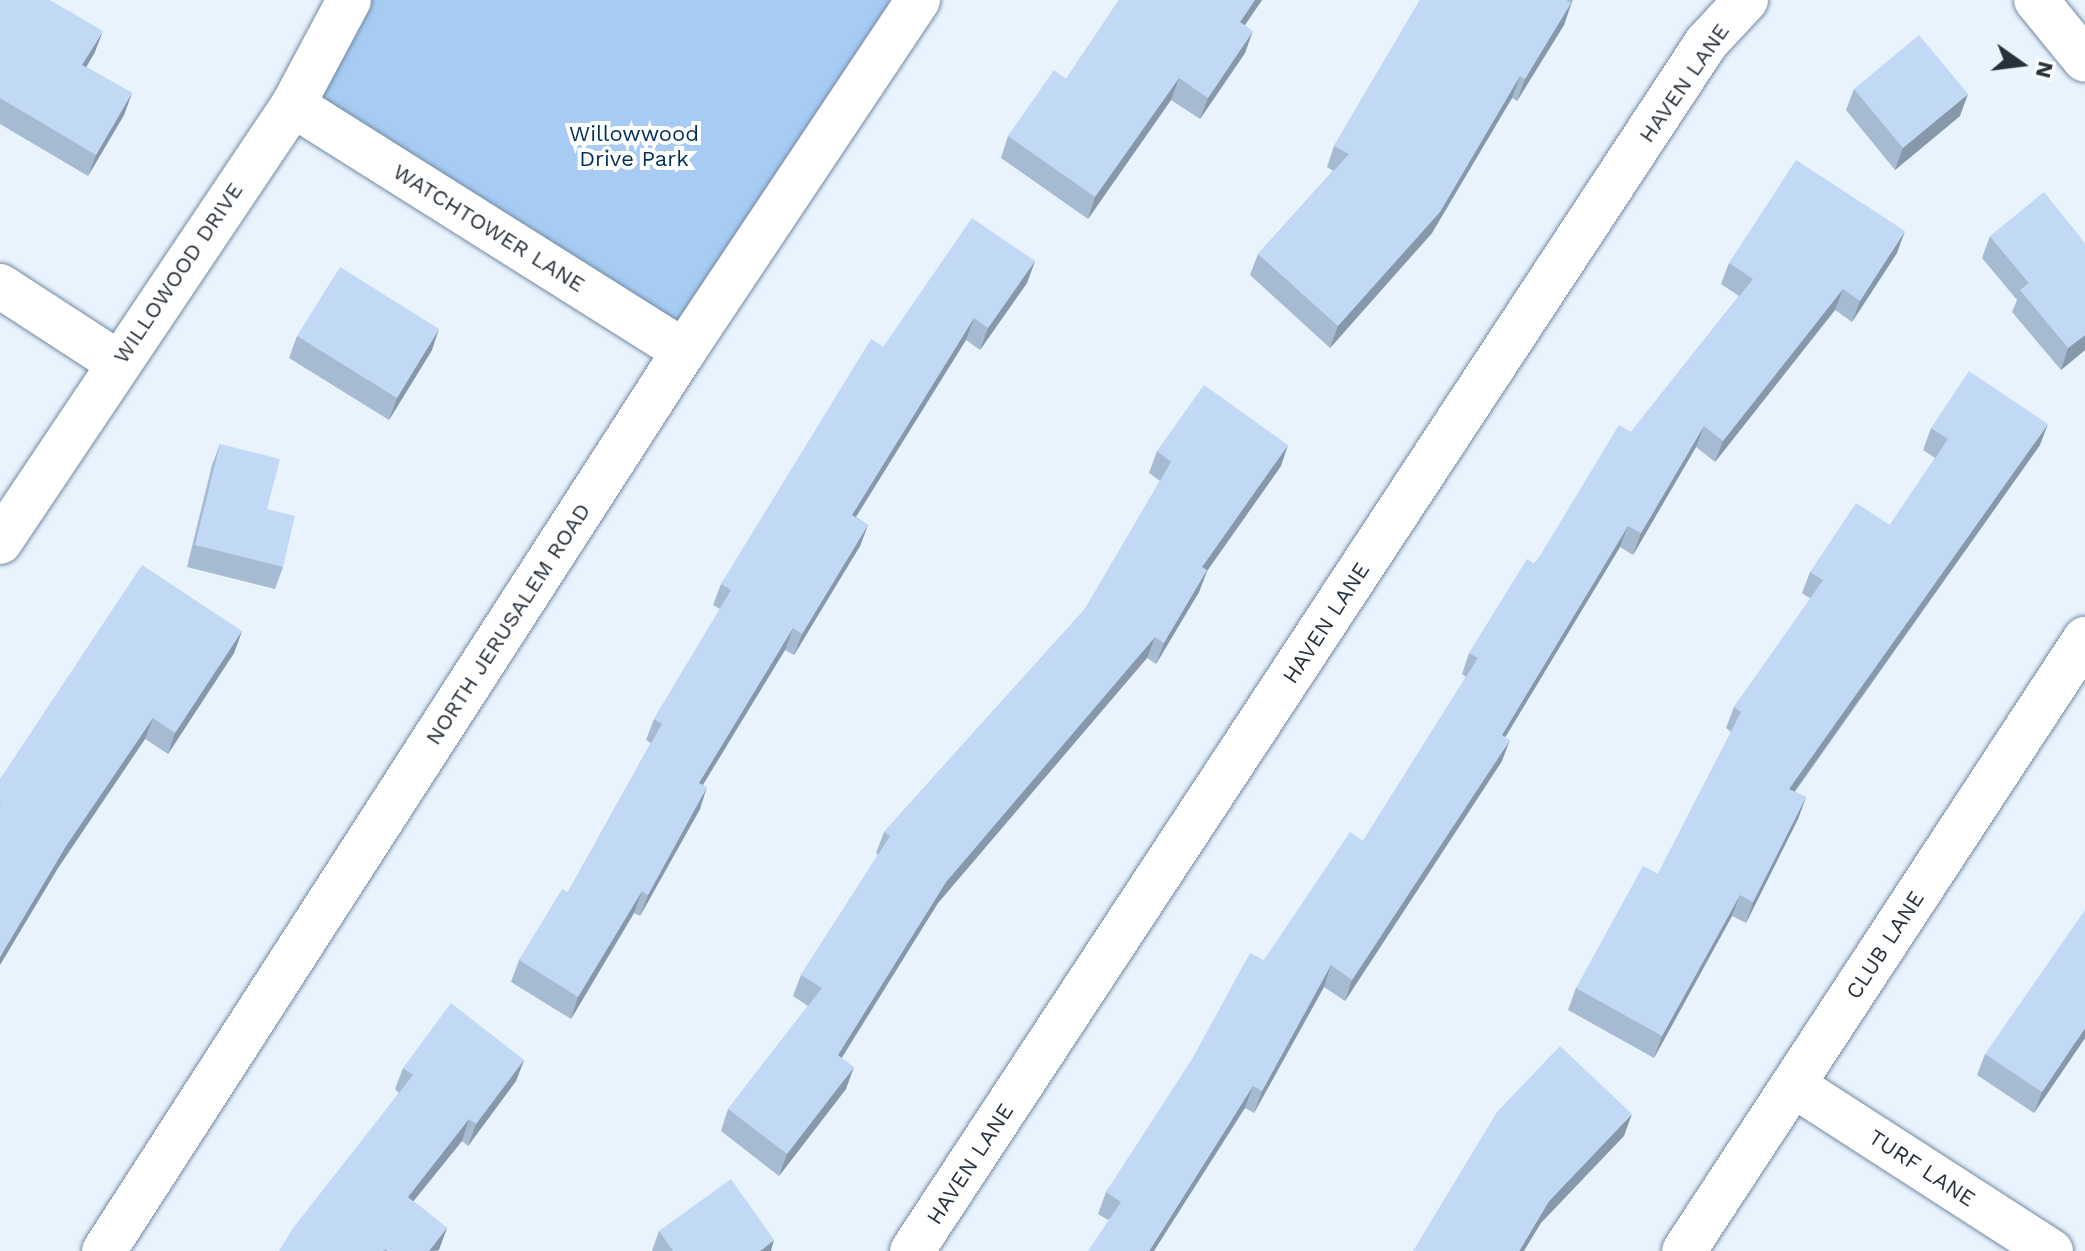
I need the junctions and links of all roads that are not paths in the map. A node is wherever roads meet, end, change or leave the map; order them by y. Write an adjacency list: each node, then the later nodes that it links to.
1 (349, 0): 6 (street, WILLOWOOD DRIVE)
2 (918, 0): 8 (street, NORTH JERUSALEM ROAD)
3 (1746, 0): 14 (street, HAVEN LANE)
4 (2036, 0): 5 (street)
5 (2085, 60)
6 (293, 105): 8 (street, WATCHTOWER LANE); 9 (street, WILLOWOOD DRIVE)
7 (0, 286): 9 (street)
8 (684, 351): 13 (street, NORTH JERUSALEM ROAD)
9 (117, 362): 10 (street, WILLOWOOD DRIVE)
10 (0, 542)
11 (2085, 639): 12 (street, CLUB LANE)
12 (1793, 1085): 15 (street, CLUB LANE); 16 (street, TURF LANE)
13 (104, 1251)
14 (912, 1251)
15 (1684, 1251)
16 (2051, 1251)

